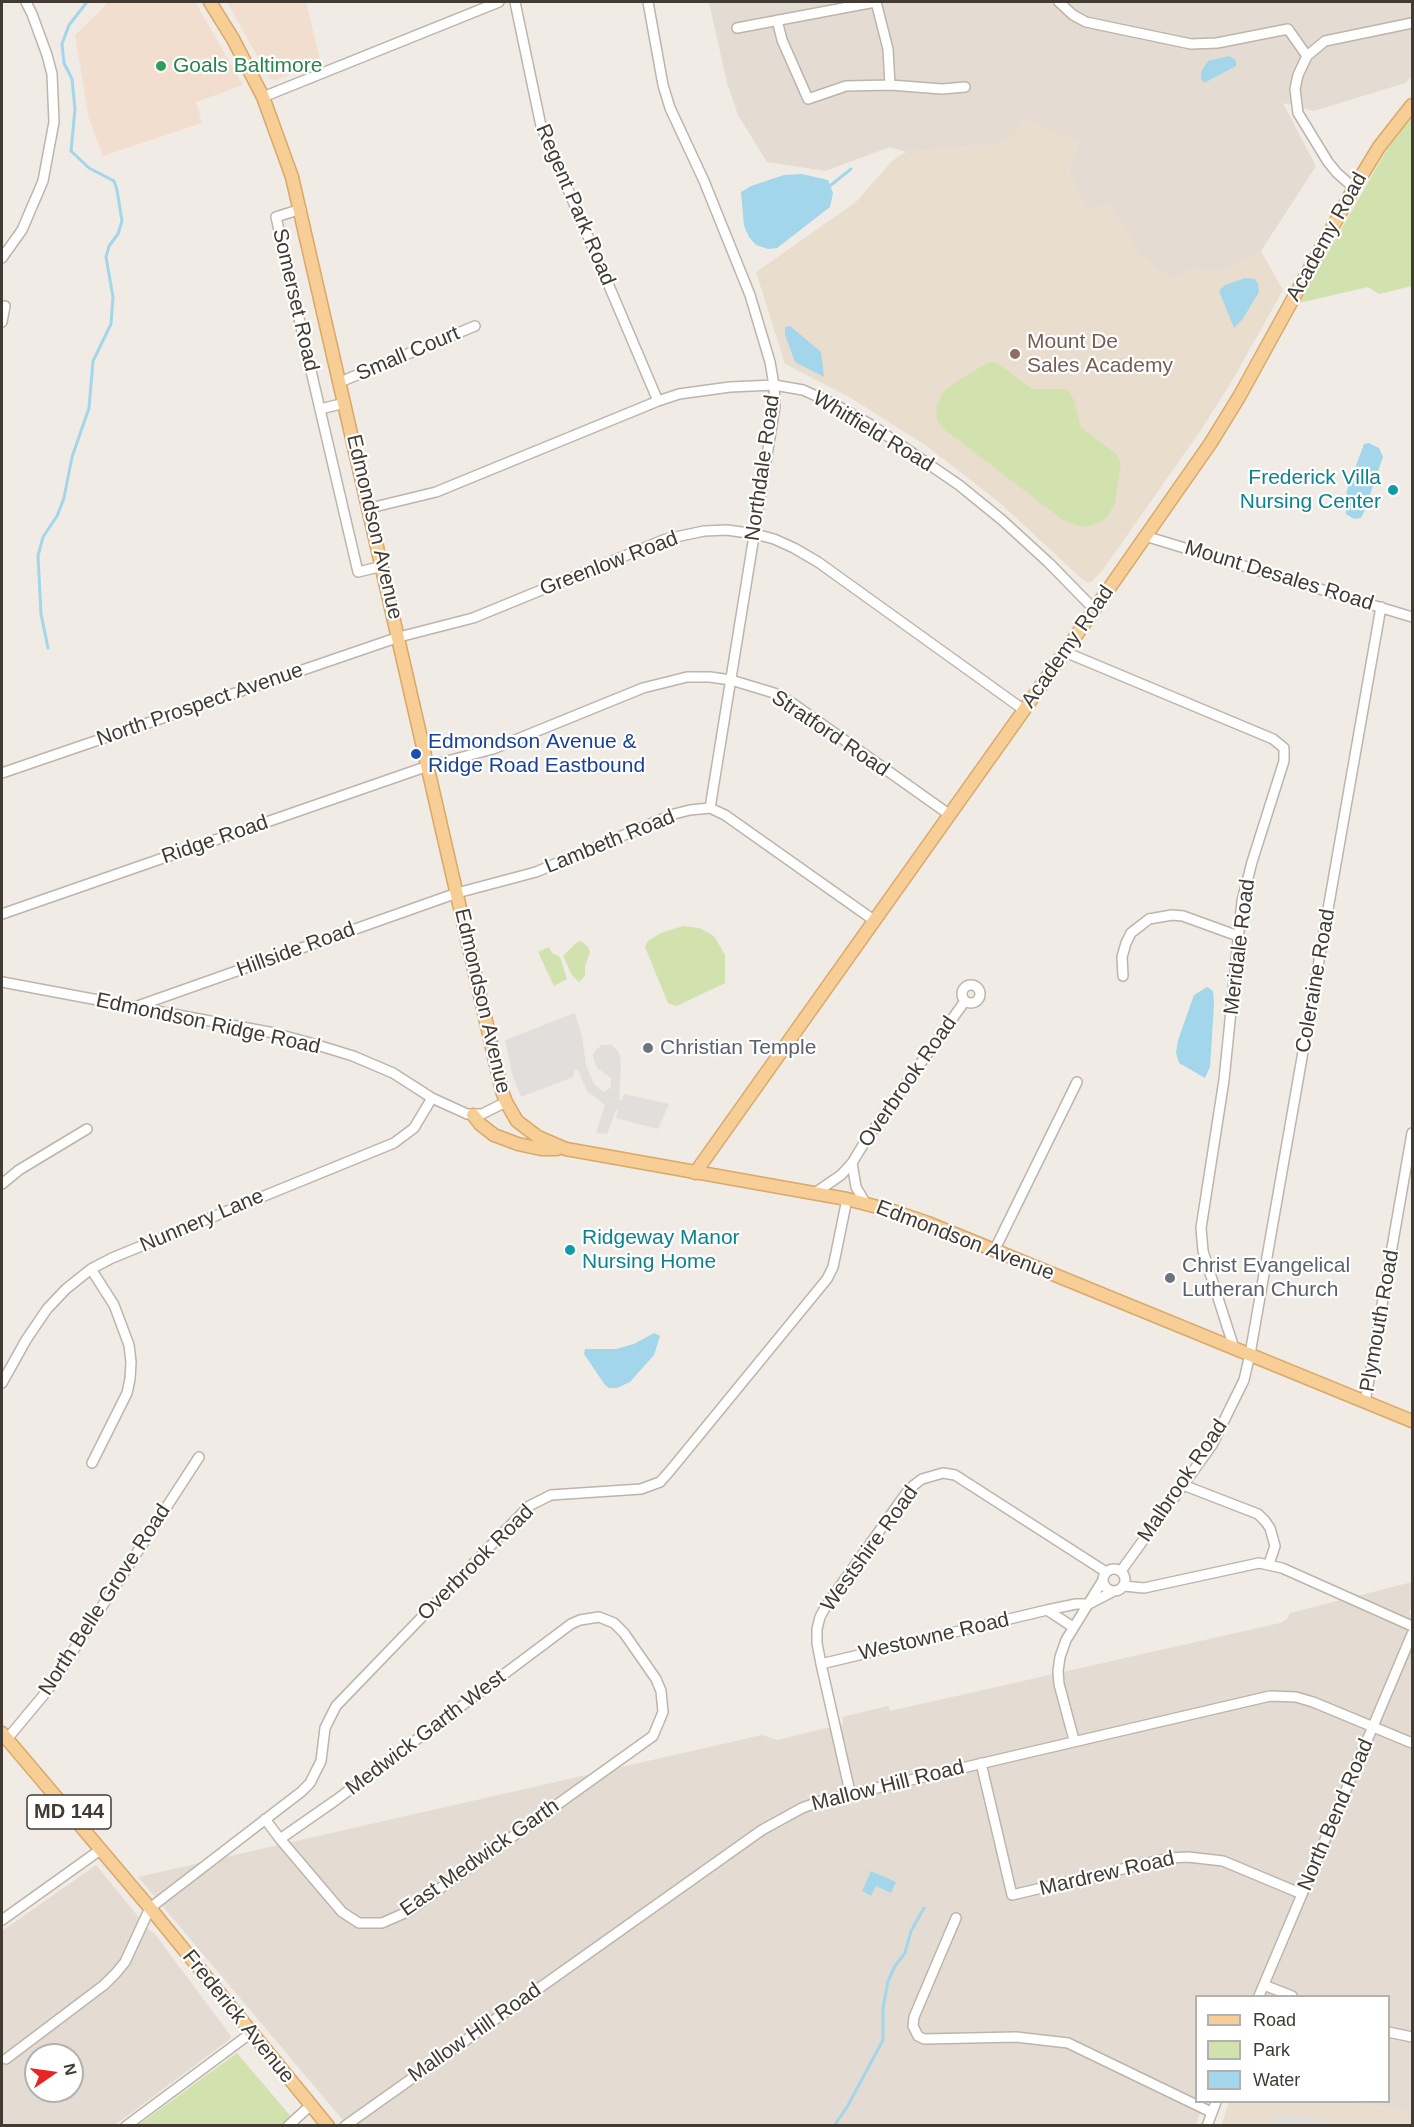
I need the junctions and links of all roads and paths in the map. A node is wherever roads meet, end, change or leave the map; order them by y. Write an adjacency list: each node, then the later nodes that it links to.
1 (26, 2): 18 (street)
2 (210, 2): 14 (main road, Edmondson Avenue)
3 (500, 2): 14 (street)
4 (515, 2): 24 (street, Regent Park Road)
5 (648, 2): 23 (street, Northdale Road)
6 (876, 2): 8 (street); 12 (street)
7 (1059, 2): 11 (street)
8 (777, 20): 10 (street); 12 (street)
9 (1413, 24): 11 (street)
10 (737, 28)
11 (1307, 56): 16 (street)
12 (890, 85): 13 (street)
13 (965, 87)
14 (263, 97): 17 (main road, Edmondson Avenue)
15 (1413, 105): 16 (main road, Academy Road)
16 (1354, 188): 29 (main road, Academy Road)
17 (301, 209): 22 (main road, Edmondson Avenue); 26 (street, Somerset Road)
18 (2, 258)
19 (5, 306): 20 (street)
20 (2, 322)
21 (475, 326): 22 (street, Small Court)
22 (340, 382): 25 (main road, Edmondson Avenue)
23 (774, 385): 24 (street, Whitfield Road); 28 (street, Northdale Road); 32 (street, Whitfield Road)
24 (658, 401): 27 (street, Whitfield Road)
25 (345, 403): 26 (street); 27 (main road, Edmondson Avenue)
26 (320, 409): 30 (street, Somerset Road)
27 (370, 508): 30 (main road, Edmondson Avenue)
28 (755, 534): 34 (street, Greenlow Road); 36 (street, Northdale Road); 37 (street, Greenlow Road)
29 (1145, 536): 31 (street, Mount Desales Road); 32 (main road, Academy Road)
30 (383, 566): 34 (main road, Edmondson Avenue)
31 (1381, 608): 33 (street, Mount Desales Road); 66 (street, Coleraine Road)
32 (1094, 609): 35 (main road, Academy Road)
33 (1413, 617)
34 (399, 637): 38 (main road, Edmondson Avenue); 39 (street, North Prospect Avenue)
35 (1065, 652): 37 (main road, Academy Road); 45 (street, Meridale Road)
36 (731, 680): 38 (street, Stratford Road); 40 (street, Northdale Road); 41 (street, Stratford Road)
37 (1024, 710): 41 (main road, Academy Road)
38 (428, 766): 42 (main road, Edmondson Avenue); 43 (street, Ridge Road)
39 (2, 773)
40 (710, 808): 42 (street, Lambeth Road); 44 (street)
41 (950, 815): 44 (main road, Academy Road)
42 (457, 894): 49 (street, Hillside Road); 52 (main road, Edmondson Avenue)
43 (2, 914)
44 (875, 921): 58 (main road, Academy Road)
45 (1238, 936): 46 (street); 65 (street, Meridale Road)
46 (1123, 976)
47 (2, 982): 49 (street, Edmondson Ridge Road)
48 (965, 1001): 57 (street, Overbrook Road)
49 (135, 1008): 51 (street, Edmondson Ridge Road)
50 (1077, 1083): 63 (street)
51 (432, 1098): 53 (street, Edmondson Ridge Road); 64 (street, Nunnery Lane)
52 (506, 1102): 53 (street); 56 (main road, Edmondson Avenue)
53 (473, 1115): 56 (main road)
54 (87, 1129): 59 (street)
55 (1413, 1133): 68 (street, Plymouth Road)
56 (566, 1149): 58 (main road, Edmondson Avenue)
57 (852, 1163): 60 (street, Overbrook Road); 62 (street, Overbrook Road)
58 (695, 1173): 60 (main road, Edmondson Avenue)
59 (2, 1184)
60 (815, 1193): 61 (main road, Edmondson Avenue)
61 (847, 1199): 62 (main road, Edmondson Avenue); 91 (street, Overbrook Road)
62 (866, 1204): 63 (main road, Edmondson Avenue)
63 (994, 1251): 65 (main road, Edmondson Avenue)
64 (91, 1269): 67 (street, Nunnery Lane); 71 (street)
65 (1234, 1348): 66 (main road, Edmondson Avenue)
66 (1250, 1354): 68 (main road, Edmondson Avenue); 72 (street, Malbrook Road)
67 (2, 1383)
68 (1365, 1402): 69 (main road, Edmondson Avenue)
69 (1413, 1421)
70 (199, 1457): 86 (street, North Belle Grove Road)
71 (92, 1463)
72 (1184, 1485): 73 (street); 74 (street, Malbrook Road)
73 (1269, 1564): 76 (street); 81 (street)
74 (1120, 1571): 75 (street); 76 (street)
75 (1104, 1576): 77 (street); 78 (street); 84 (street, Westshire Road)
76 (1124, 1586): 77 (street)
77 (1112, 1592): 78 (street)
78 (1089, 1604): 79 (street, Westowne Road); 82 (street)
79 (1047, 1610): 82 (street); 84 (street, Westowne Road)
80 (571, 1624): 92 (street, Medwick Garth West); 92 (street, East Medwick Garth)
81 (1413, 1626)
82 (1073, 1627): 87 (street)
83 (1413, 1634): 85 (street, North Bend Road)
84 (821, 1664): 90 (street, Westshire Road)
85 (1374, 1726): 87 (street, Mallow Hill Road); 88 (street, Mallow Hill Road); 94 (street, North Bend Road)
86 (4, 1736): 93 (main road, MD 144)
87 (1074, 1740): 89 (street, Mallow Hill Road)
88 (1413, 1743)
89 (981, 1762): 90 (street, Mallow Hill Road); 94 (street, Mardrew Road)
90 (850, 1792): 111 (street, Mallow Hill Road)
91 (265, 1819): 92 (street); 95 (street, Overbrook Road)
92 (280, 1839)
93 (100, 1850): 95 (main road, MD 144); 97 (street)
94 (1302, 1894): 98 (street, North Bend Road)
95 (150, 1908): 102 (main road, Frederick Avenue / MD 144); 104 (street)
96 (957, 1918): 107 (street)
97 (2, 1920)
98 (1264, 1985): 99 (street, North Bend Road); 100 (street)
99 (1259, 1995)
100 (1289, 1995)
101 (1390, 2032): 103 (street)
102 (250, 2033): 106 (main road, Frederick Avenue / MD 144); 108 (street)
103 (1413, 2037)
104 (6, 2059)
105 (1216, 2103): 107 (street)
106 (311, 2105): 109 (street); 110 (main road, Frederick Avenue / MD 144)
107 (1211, 2112): 112 (street)
108 (126, 2126)
109 (288, 2126)
110 (328, 2126)
111 (345, 2126)
112 (1207, 2126)

